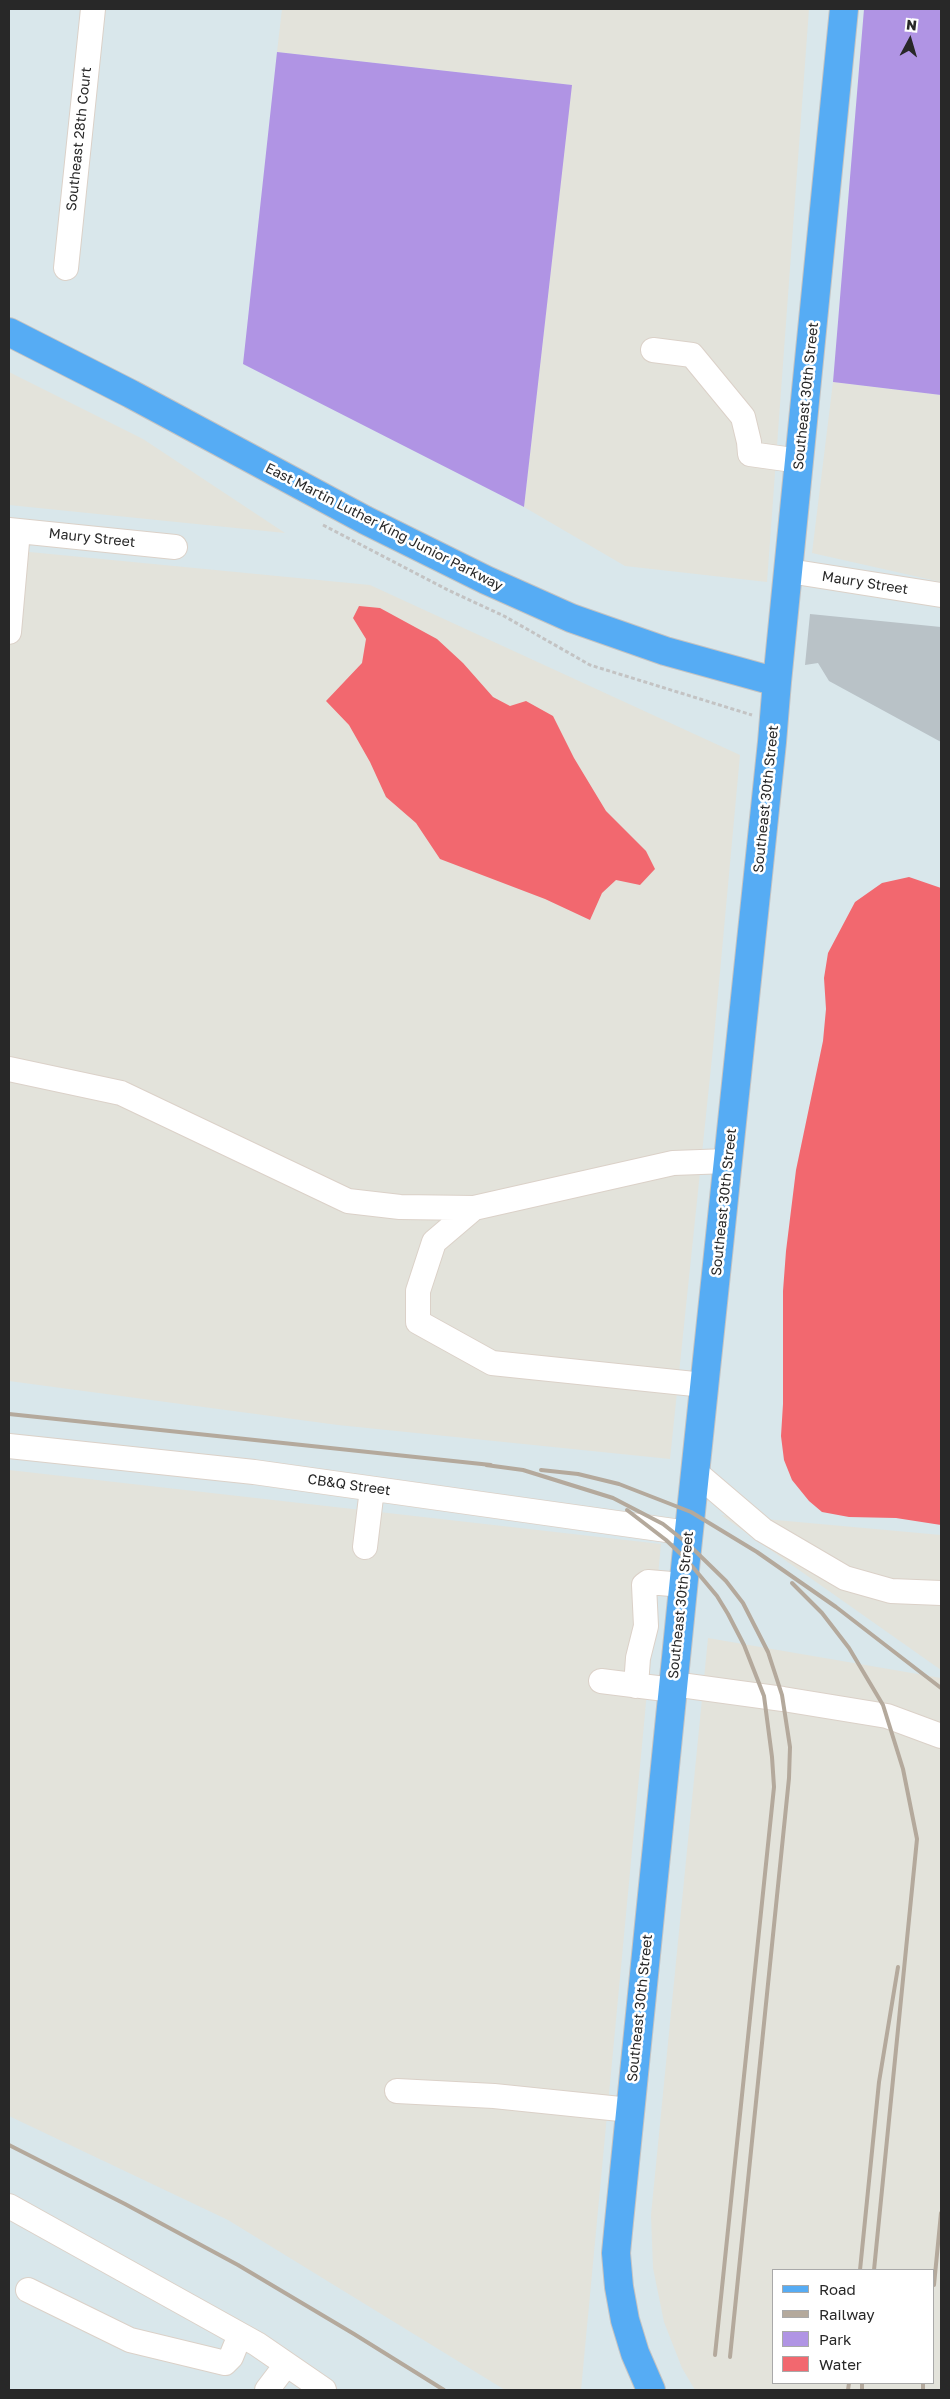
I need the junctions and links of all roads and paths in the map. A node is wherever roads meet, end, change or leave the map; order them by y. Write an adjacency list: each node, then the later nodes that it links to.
1 (93, 9): 3 (street, Southeast 28th Court)
2 (844, 9): 6 (main road, Southeast 30th Street)
3 (66, 268)
4 (9, 332): 12 (main road, East Martin Luther King Junior Parkway)
5 (653, 350): 6 (street)
6 (800, 461): 9 (main road, Southeast 30th Street)
7 (14, 530): 8 (street, Maury Street); 11 (street)
8 (175, 547)
9 (789, 571): 10 (street, Maury Street); 12 (main road, Southeast 30th Street)
10 (941, 596)
11 (9, 632)
12 (776, 682): 14 (main road, Southeast 30th Street)
13 (9, 1069): 15 (street)
14 (728, 1161): 15 (street); 16 (main road, Southeast 30th Street)
15 (474, 1208): 16 (street)
16 (704, 1385): 18 (main road, Southeast 30th Street)
17 (9, 1446): 19 (street, CB&Q Street)
18 (695, 1472): 20 (main road, Southeast 30th Street); 23 (street)
19 (372, 1488): 20 (street, CB&Q Street); 21 (street)
20 (688, 1533): 22 (main road, Southeast 30th Street)
21 (365, 1547)
22 (683, 1585): 25 (street); 26 (main road, Southeast 30th Street)
23 (941, 1593)
24 (601, 1681): 25 (street)
25 (636, 1686): 26 (street)
26 (673, 1687): 27 (street); 29 (main road, Southeast 30th Street)
27 (941, 1736)
28 (397, 2091): 29 (street)
29 (630, 2110): 36 (main road, Southeast 30th Street)
30 (9, 2206): 32 (street)
31 (28, 2290): 32 (street)
32 (240, 2335): 33 (street)
33 (286, 2364): 34 (street); 35 (street)
34 (267, 2390)
35 (324, 2390)
36 (651, 2390)

